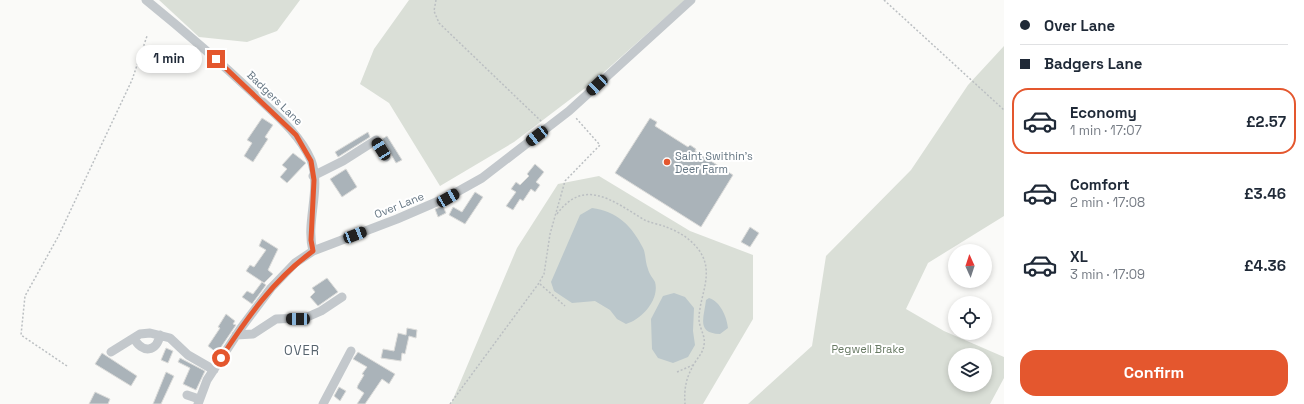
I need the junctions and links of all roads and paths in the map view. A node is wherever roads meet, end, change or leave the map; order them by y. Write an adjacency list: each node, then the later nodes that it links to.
1 (146, 0): 10 (street, Badgers Lane)
2 (436, 0): 8 (path)
3 (691, 0): 7 (street, Over Lane)
4 (884, 0): 6 (path)
5 (147, 36): 22 (path)
6 (1004, 110)
7 (569, 111): 8 (street, Over Lane); 11 (path)
8 (548, 127): 12 (street, Over Lane)
9 (386, 157): 10 (street)
10 (313, 176): 12 (street, Badgers Lane)
11 (556, 216): 13 (path); 21 (path)
12 (313, 251): 17 (street, Over Lane)
13 (539, 283): 15 (path); 28 (path)
14 (342, 297): 17 (street)
15 (565, 306)
16 (160, 335): 18 (street); 18 (street); 23 (street)
17 (236, 335): 23 (street, Over Lane)
18 (134, 338): 20 (street)
19 (351, 351): 27 (street)
20 (111, 352)
21 (693, 365): 24 (path); 29 (path)
22 (67, 366)
23 (214, 370): 26 (street, Over Lane)
24 (677, 372)
25 (187, 395): 26 (street)
26 (198, 402)
27 (322, 404)
28 (450, 404)
29 (685, 404)

